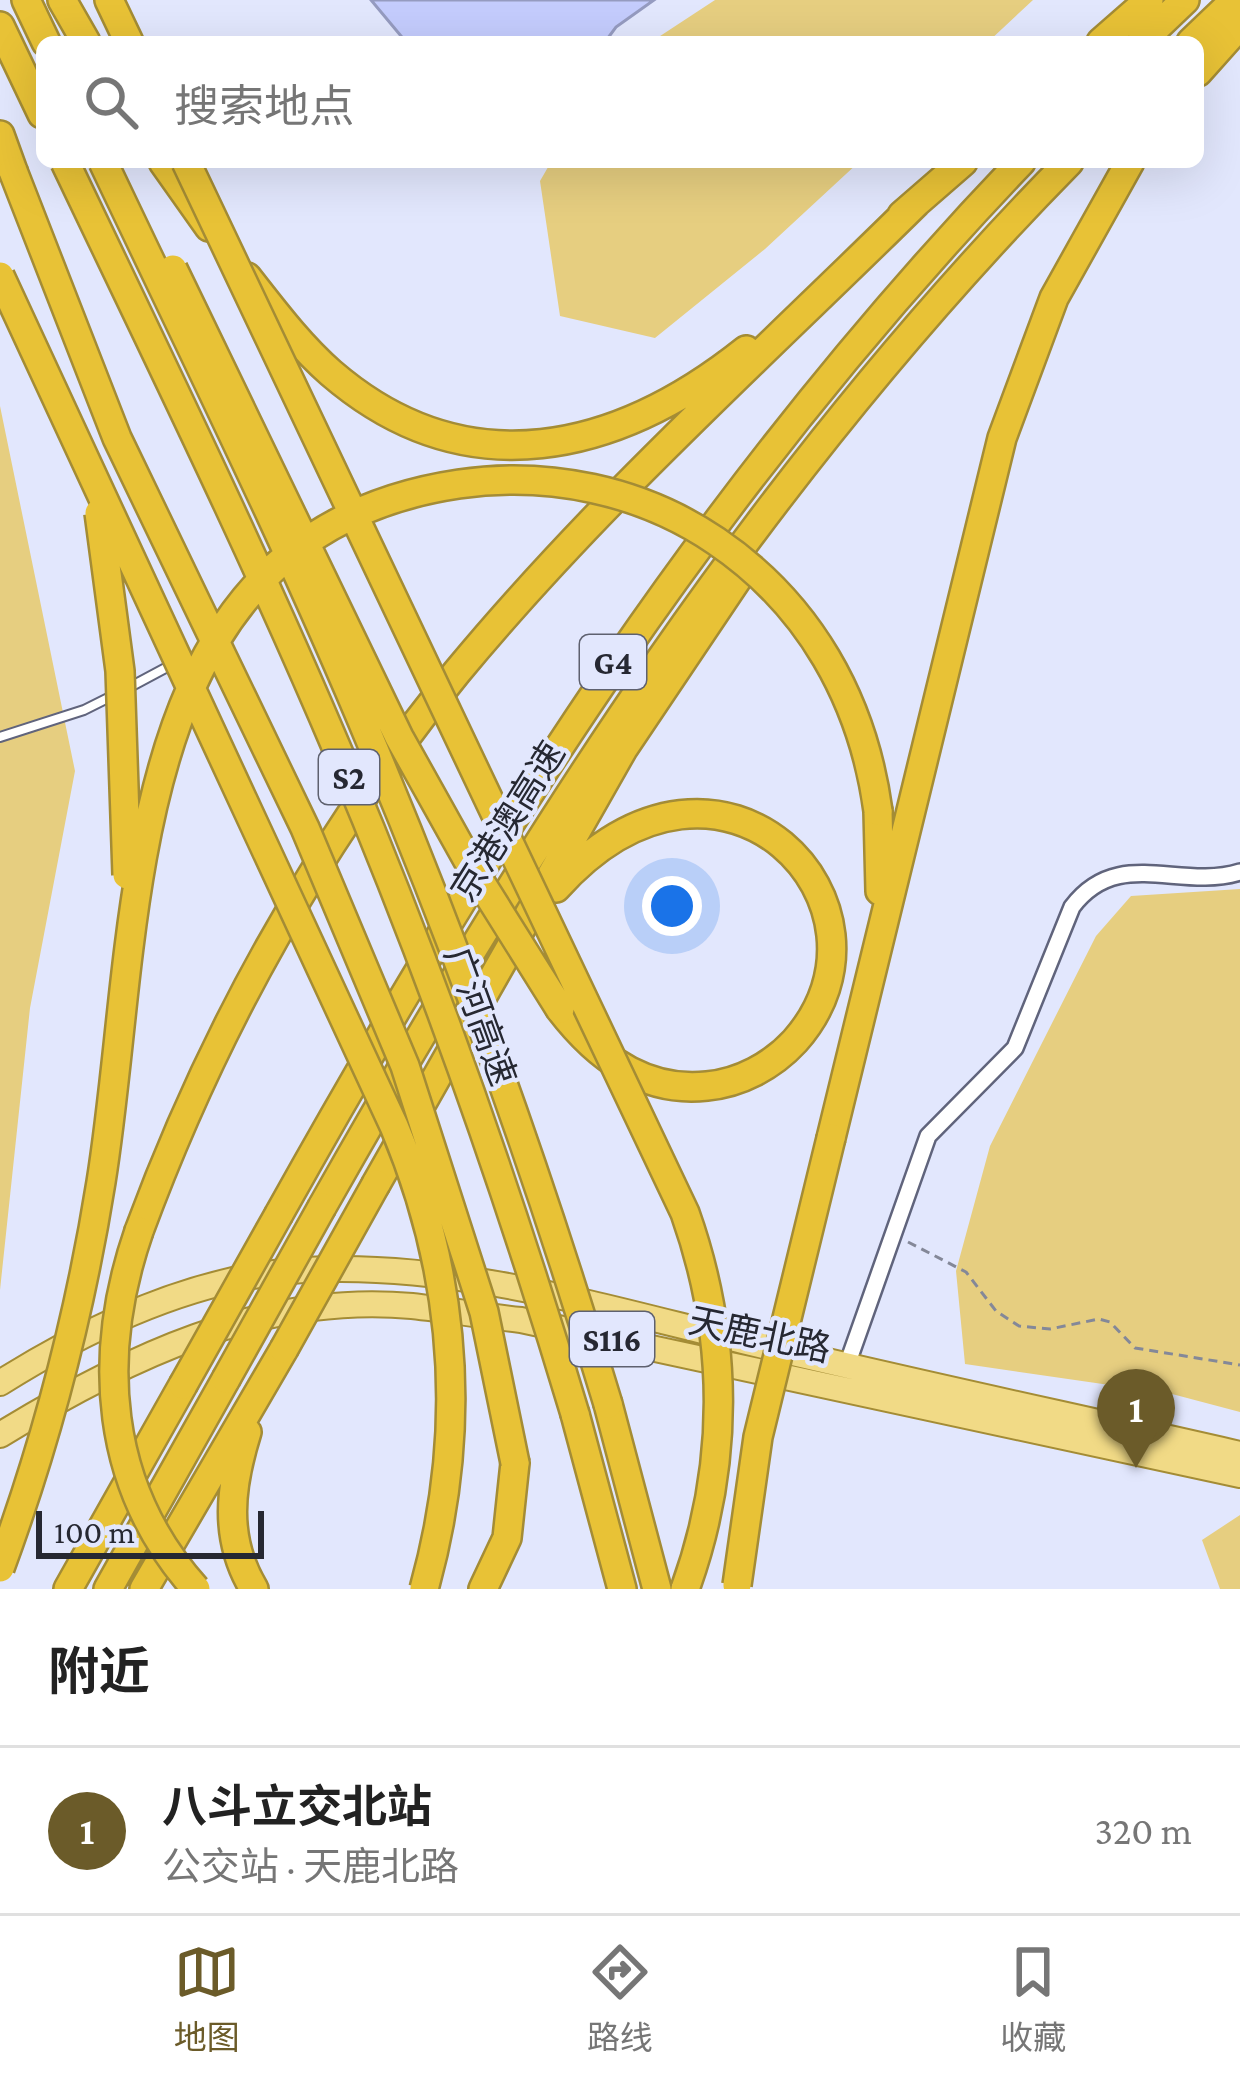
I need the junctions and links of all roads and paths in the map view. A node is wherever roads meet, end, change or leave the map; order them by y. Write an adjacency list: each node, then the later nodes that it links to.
1 (26, 0): 9 (highway)
2 (62, 0): 10 (highway)
3 (109, 0): 11 (highway)
4 (1149, 0): 12 (highway)
5 (1185, 0): 13 (highway)
6 (1235, 0): 14 (highway)
7 (1240, 25): 15 (highway)
8 (0, 26): 16 (highway)
9 (43, 36)
10 (83, 36)
11 (126, 36)
12 (1108, 36)
13 (1147, 36)
14 (1197, 36)
15 (1204, 65)
16 (36, 101)
17 (0, 135): 27 (highway)
18 (68, 168): 50 (highway, 广河高速 / S2, bridge)
19 (106, 168): 49 (highway, 广河高速 / S2, bridge)
20 (118, 168): 34 (highway, bridge)
21 (168, 168): 28 (highway, bridge)
22 (189, 168): 59 (highway, bridge)
23 (956, 168): 28 (highway)
24 (1016, 168): 52 (highway, 京港澳高速 / G4, bridge)
25 (1063, 168): 30 (highway, 京港澳高速 / G4)
26 (1126, 168): 35 (highway)
27 (14, 172): 36 (highway, bridge); 58 (highway, bridge)
28 (916, 203): 55 (highway, bridge)
29 (0, 276): 57 (highway, bridge)
30 (908, 337): 34 (highway); 53 (highway, 京港澳高速 / G4, bridge)
31 (173, 664): 32 (lane)
32 (0, 737)
33 (1240, 872): 37 (street)
34 (527, 924): 43 (highway, bridge)
35 (865, 996): 36 (highway, bridge); 51 (highway, bridge)
36 (112, 1109): 48 (highway, bridge)
37 (895, 1238): 41 (street); 42 (path)
38 (653, 1317): 39 (main road); 40 (main road, 天鹿北路 / S116); 44 (main road, 天鹿北路 / S116)
39 (648, 1347): 40 (main road, 天鹿北路 / S116); 45 (main road, 天鹿北路 / S116)
40 (744, 1354): 41 (main road, 天鹿北路 / S116); 47 (main road, 天鹿北路 / S116)
41 (847, 1365): 46 (main road, 天鹿北路 / S116)
42 (1240, 1365)
43 (266, 1382): 54 (highway); 56 (highway)
44 (0, 1384)
45 (0, 1435)
46 (1240, 1454)
47 (1240, 1475)
48 (0, 1568)
49 (654, 1576)
50 (620, 1581)
51 (736, 1587)
52 (68, 1589)
53 (108, 1589)
54 (144, 1589)
55 (196, 1589)
56 (254, 1589)
57 (424, 1589)
58 (484, 1589)
59 (685, 1589)

